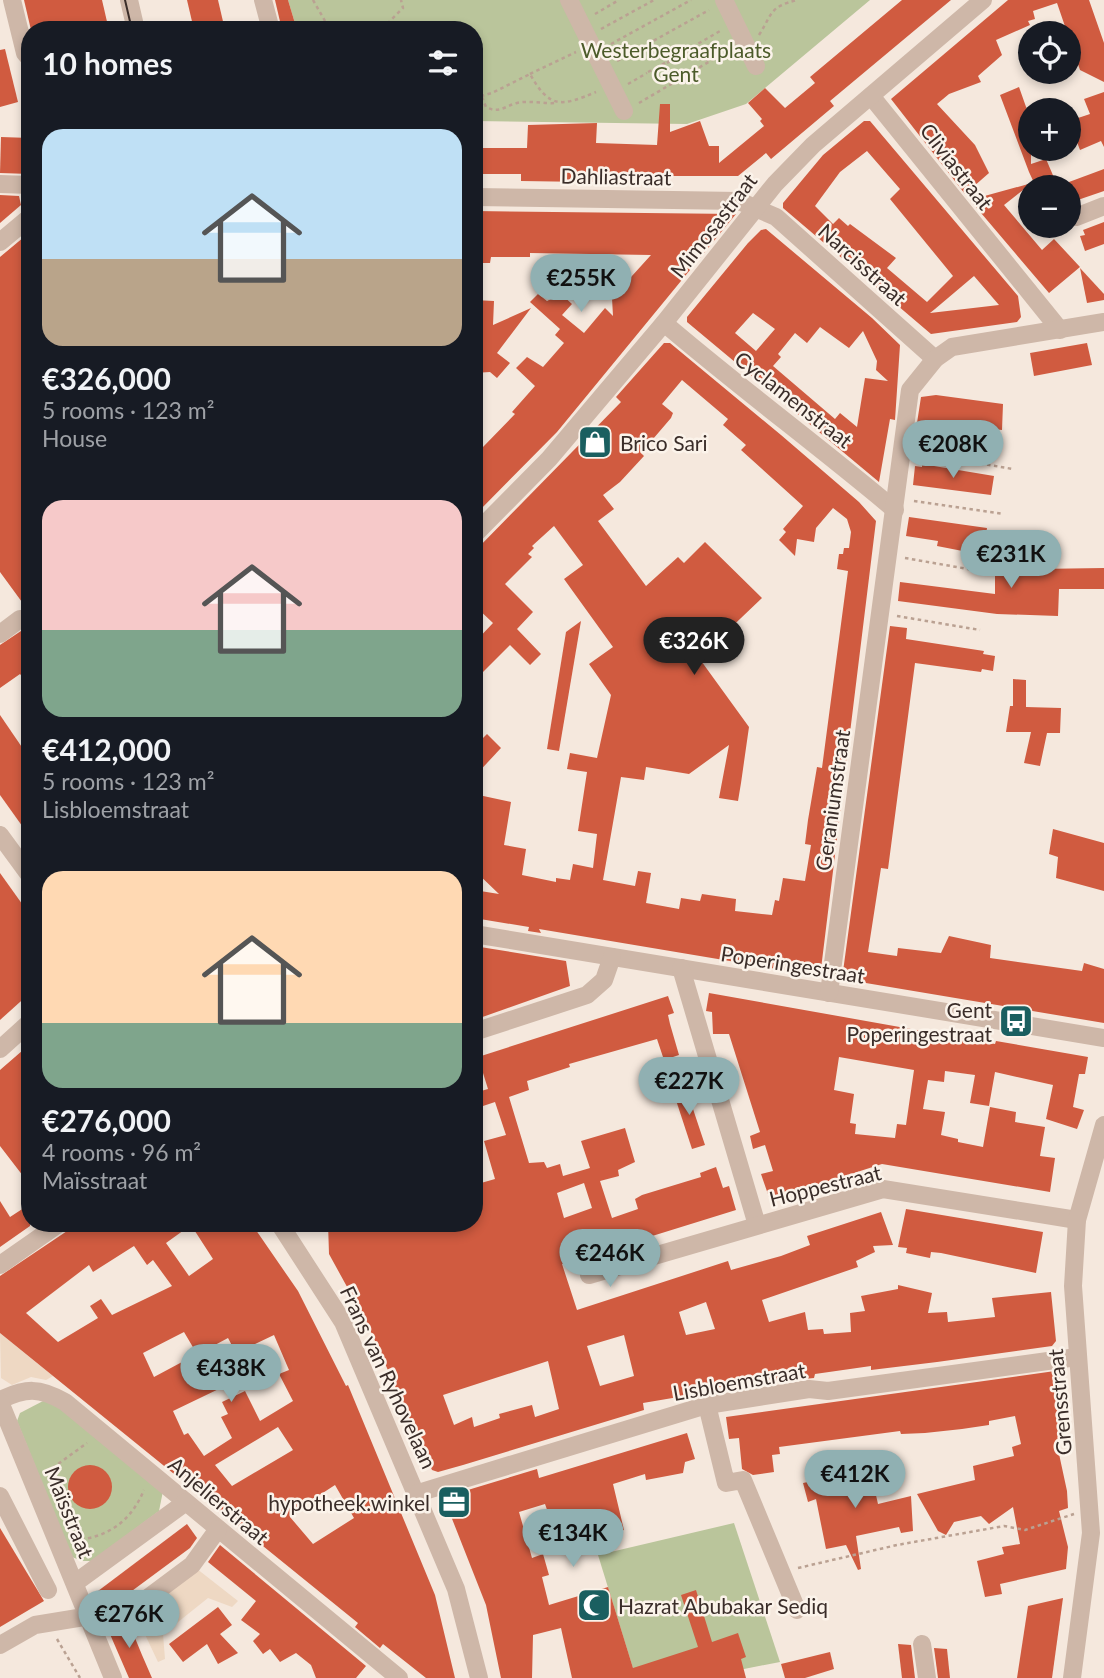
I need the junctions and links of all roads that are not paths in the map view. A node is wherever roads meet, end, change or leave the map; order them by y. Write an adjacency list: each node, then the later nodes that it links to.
1 (12, 0): 9 (street)
2 (128, 0): 7 (street)
3 (263, 0): 8 (street)
4 (569, 0): 12 (street)
5 (984, 0): 11 (street, Mimosastraat)
6 (724, 1): 10 (street)
7 (134, 21)
8 (269, 21)
9 (21, 37)
10 (756, 66)
11 (871, 96): 17 (street, Mimosastraat); 23 (street, Cliviastraat)
12 (624, 111)
13 (0, 184): 14 (street)
14 (21, 185)
15 (483, 197): 17 (street, Dahliastraat)
16 (1104, 206): 18 (street)
17 (756, 208): 22 (street, Mimosastraat); 24 (street, Narcisstraat)
18 (1081, 215)
19 (21, 224): 20 (street)
20 (0, 242)
21 (1104, 322): 23 (street, Geraniumstraat)
22 (664, 323): 25 (street, Cyclamenstraat); 26 (street, Mimosastraat)
23 (1060, 330): 24 (street, Geraniumstraat)
24 (934, 359): 25 (street, Geraniumstraat)
25 (896, 504): 34 (street, Geraniumstraat)
26 (483, 526)
27 (20, 620): 28 (street)
28 (0, 634)
29 (0, 835): 30 (street)
30 (21, 864)
31 (483, 936): 32 (street, Poperingestraat)
32 (612, 957): 33 (street, Poperingestraat); 35 (street)
33 (681, 968): 34 (street, Poperingestraat); 41 (street)
34 (830, 993): 37 (street, Poperingestraat)
35 (483, 1029)
36 (21, 1030): 38 (street)
37 (1104, 1038)
38 (0, 1049)
39 (1104, 1125): 40 (street, Grensstraat)
40 (1077, 1220): 41 (street, Hoppestraat); 46 (street, Grensstraat)
41 (757, 1225): 45 (street, Hoppestraat)
42 (47, 1232): 44 (street)
43 (285, 1232): 49 (street, Frans van Ryhovelaan)
44 (0, 1265)
45 (589, 1275)
46 (1077, 1357): 48 (street, Lisbloemstraat); 63 (street, Grensstraat)
47 (0, 1401): 51 (street, Anjelierstraat); 53 (street, Maïsstraat)
48 (708, 1405): 49 (street, Lisbloemstraat); 55 (street)
49 (418, 1493): 61 (street, Frans van Ryhovelaan)
50 (0, 1496): 54 (street)
51 (186, 1502): 52 (street, Anjelierstraat); 53 (street)
52 (218, 1529): 56 (street); 60 (street, Anjelierstraat)
53 (75, 1583): 56 (street, Maïsstraat)
54 (48, 1590)
55 (797, 1610)
56 (88, 1615): 58 (street); 59 (street, Maïsstraat)
57 (922, 1644): 62 (street)
58 (0, 1646)
59 (113, 1678)
60 (399, 1678)
61 (480, 1678)
62 (927, 1678)
63 (1072, 1678)

